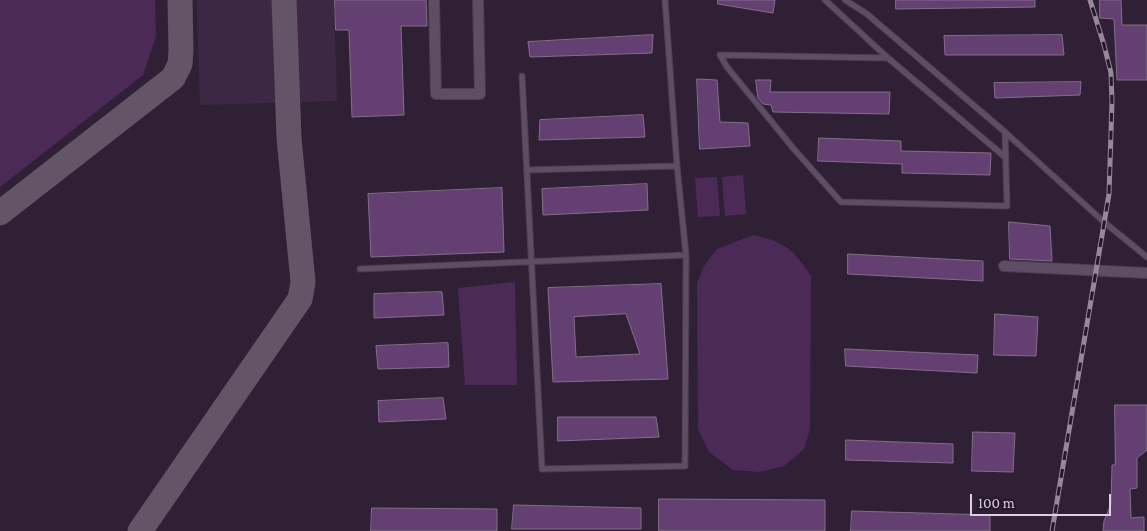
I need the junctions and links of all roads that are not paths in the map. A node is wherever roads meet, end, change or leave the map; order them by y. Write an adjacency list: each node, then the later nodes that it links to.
1 (434, 0): 2 (street)
2 (478, 0)
3 (665, 0): 10 (lane)
4 (825, 0): 6 (lane)
5 (845, 0): 8 (lane)
6 (888, 58): 9 (lane); 9 (lane)
7 (522, 76): 11 (lane)
8 (1005, 132): 9 (lane); 13 (lane)
9 (1005, 157)
10 (677, 166): 11 (lane); 12 (lane)
11 (527, 170): 14 (lane)
12 (686, 255): 14 (lane); 14 (lane)
13 (1147, 257)
14 (531, 262): 16 (lane)
15 (1004, 266): 17 (street)
16 (360, 269)
17 (1147, 273)

